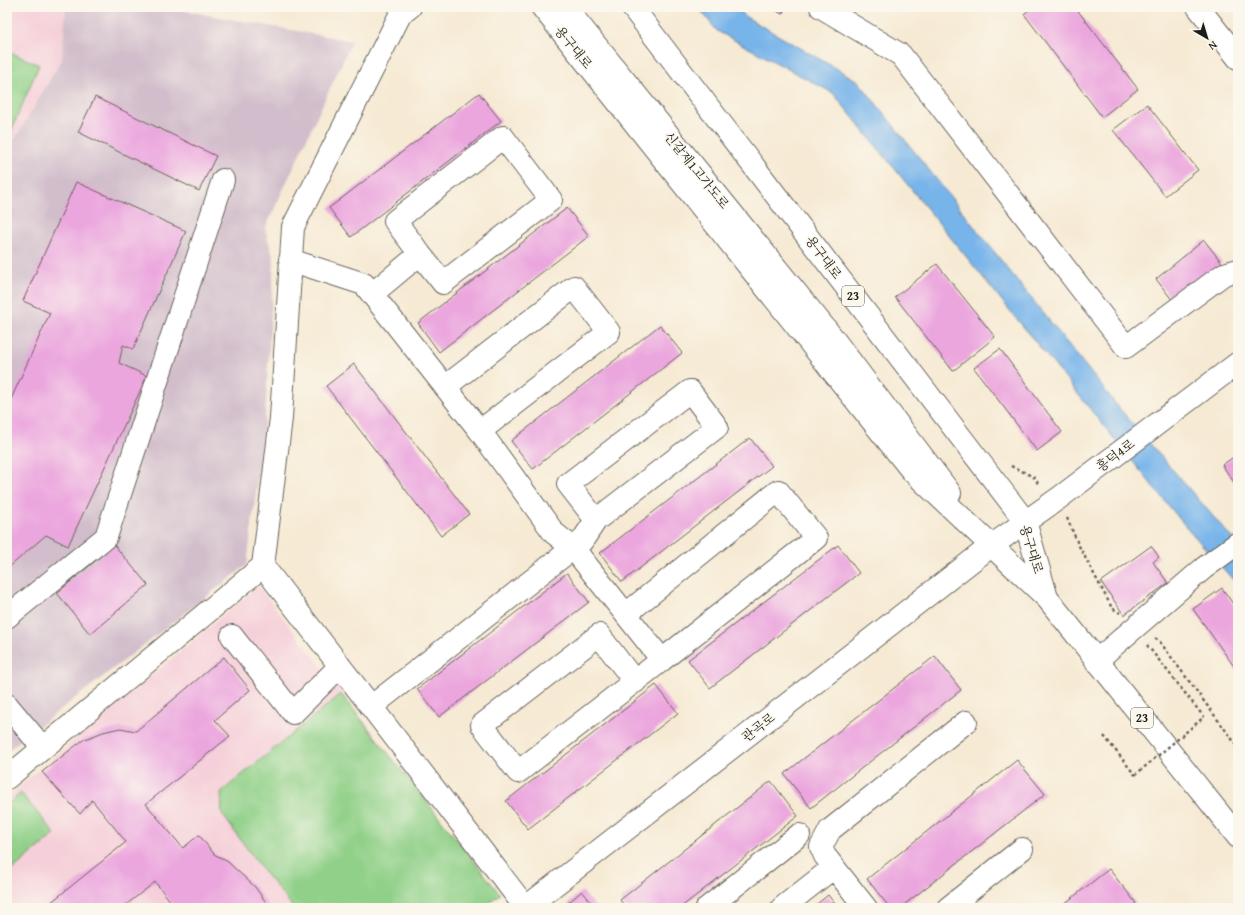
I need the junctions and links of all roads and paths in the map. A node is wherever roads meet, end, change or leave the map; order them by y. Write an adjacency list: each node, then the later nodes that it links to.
1 (410, 7): 10 (street)
2 (542, 7): 20 (street, 용구대로)
3 (566, 7): 13 (street, 신갈제1고가도로)
4 (632, 7): 18 (street, 용구대로 / 23)
5 (821, 7): 11 (street)
6 (1198, 7): 7 (street)
7 (1238, 58)
8 (223, 180): 25 (street)
9 (420, 254): 9 (street); 12 (street)
10 (290, 260): 12 (street); 22 (street)
11 (1238, 270)
12 (372, 294): 15 (street)
13 (829, 333): 20 (street, 용구대로)
14 (1238, 363): 18 (street, 흥덕4로)
15 (445, 387): 16 (street); 16 (street)
16 (480, 431): 21 (street)
17 (596, 520): 17 (street); 21 (street)
18 (1025, 521): 20 (street, 흥덕4로); 23 (street, 용구대로 / 23)
19 (1238, 543): 26 (street)
20 (990, 546): 23 (street, 용구대로); 42 (street, 관곡로)
21 (574, 548): 24 (street); 33 (street)
22 (263, 566): 30 (street); 36 (street)
23 (1047, 598): 29 (street, 용구대로 / 23)
24 (626, 614): 28 (street); 28 (street)
25 (7, 617)
26 (1133, 629): 29 (street); 35 (path, bridge)
27 (232, 636): 30 (street)
28 (662, 660): 31 (street)
29 (1096, 661): 39 (street, 용구대로 / 23)
30 (340, 666): 33 (street)
31 (635, 682): 31 (street)
32 (7, 705): 36 (street)
33 (372, 706): 42 (street)
34 (966, 722): 41 (street)
35 (1104, 736)
36 (43, 748): 37 (street)
37 (7, 778)
38 (799, 835): 43 (street)
39 (1238, 837)
40 (1022, 849): 46 (street)
41 (834, 867): 44 (street); 45 (street)
42 (526, 908)
43 (707, 908)
44 (782, 908)
45 (866, 908)
46 (948, 908)

